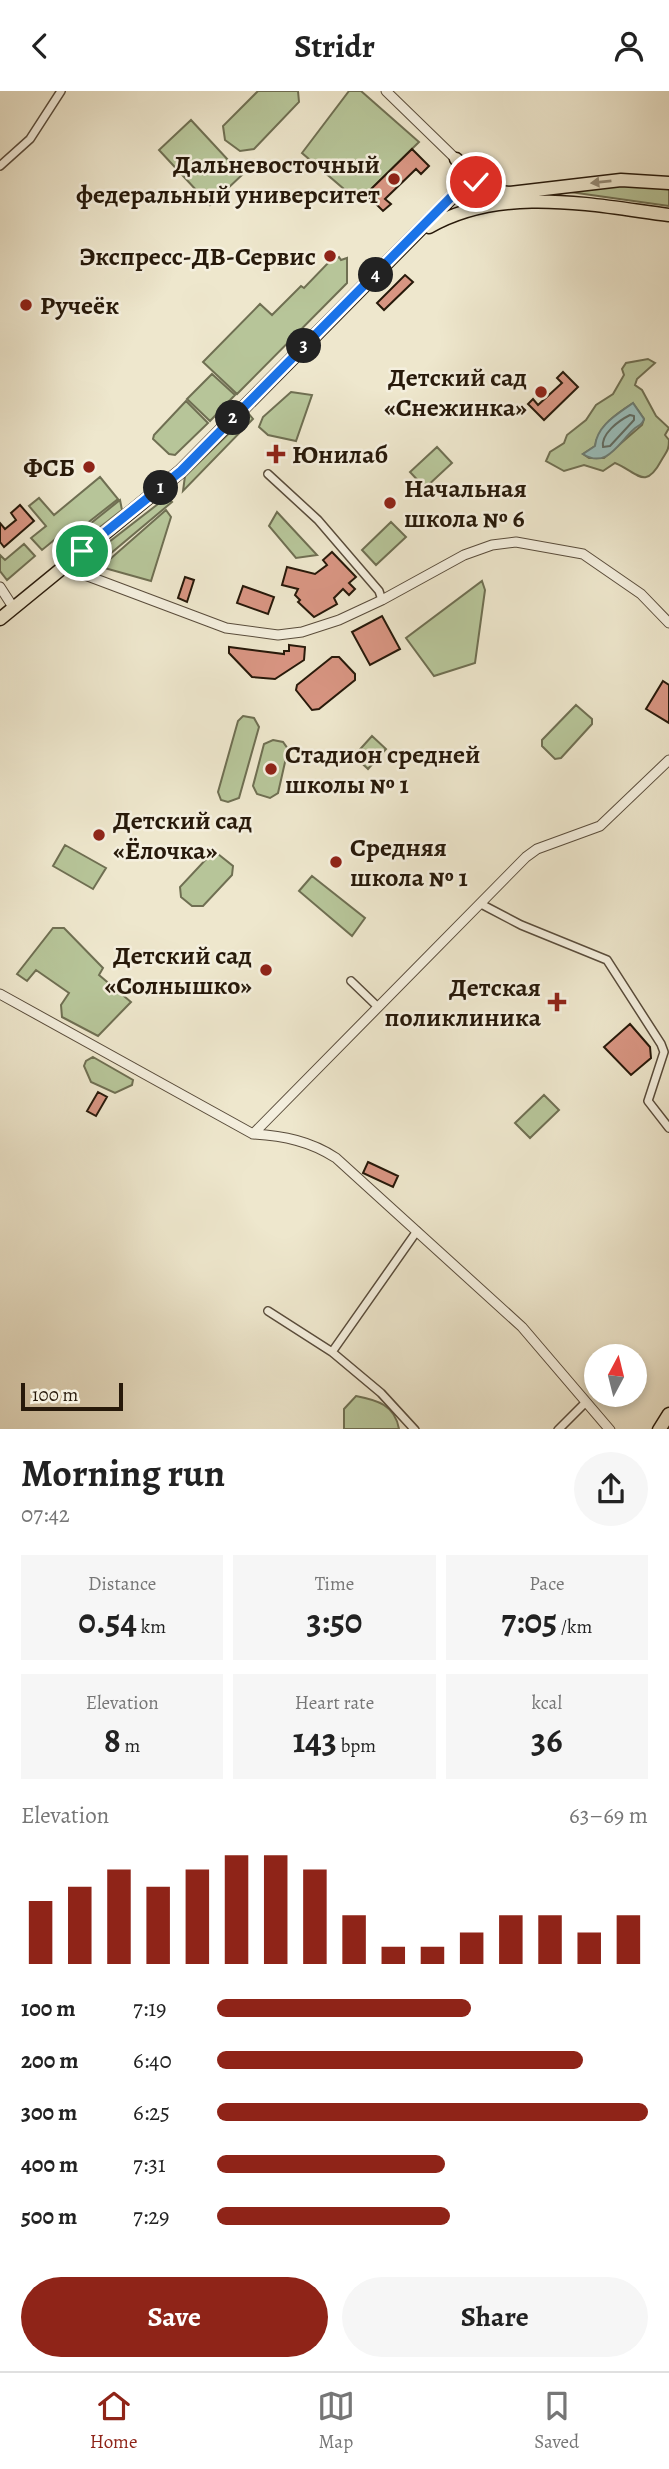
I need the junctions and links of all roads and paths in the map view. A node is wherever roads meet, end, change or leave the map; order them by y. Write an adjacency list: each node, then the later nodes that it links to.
1 (61, 91): 4 (street)
2 (386, 91): 3 (street)
3 (456, 159): 6 (street); 7 (main road)
4 (0, 166)
5 (669, 183): 7 (main road, one-way to 7)
6 (463, 186): 7 (main road); 8 (main road); 10 (main road)
7 (483, 186): 8 (main road)
8 (475, 210): 9 (main road); 10 (main road)
9 (669, 215)
10 (414, 237): 12 (main road)
11 (268, 474): 15 (street)
12 (68, 561): 15 (street); 16 (main road)
13 (0, 587): 16 (street)
14 (0, 600): 16 (street)
15 (382, 600): 18 (street)
16 (13, 607): 17 (main road); 19 (main road)
17 (0, 619)
18 (669, 623)
19 (0, 625)
20 (669, 760): 21 (street)
21 (481, 904): 24 (street); 25 (street)
22 (351, 981): 24 (street)
23 (0, 994): 26 (street)
24 (378, 1007): 26 (street)
25 (669, 1128)
26 (253, 1134): 27 (street)
27 (417, 1231): 29 (street); 30 (street)
28 (268, 1311): 29 (street)
29 (332, 1352): 34 (street)
30 (584, 1400)
31 (584, 1404): 35 (street)
32 (590, 1407): 36 (street)
33 (669, 1414): 37 (main road)
34 (414, 1429)
35 (559, 1429)
36 (609, 1429)
37 (660, 1429)

